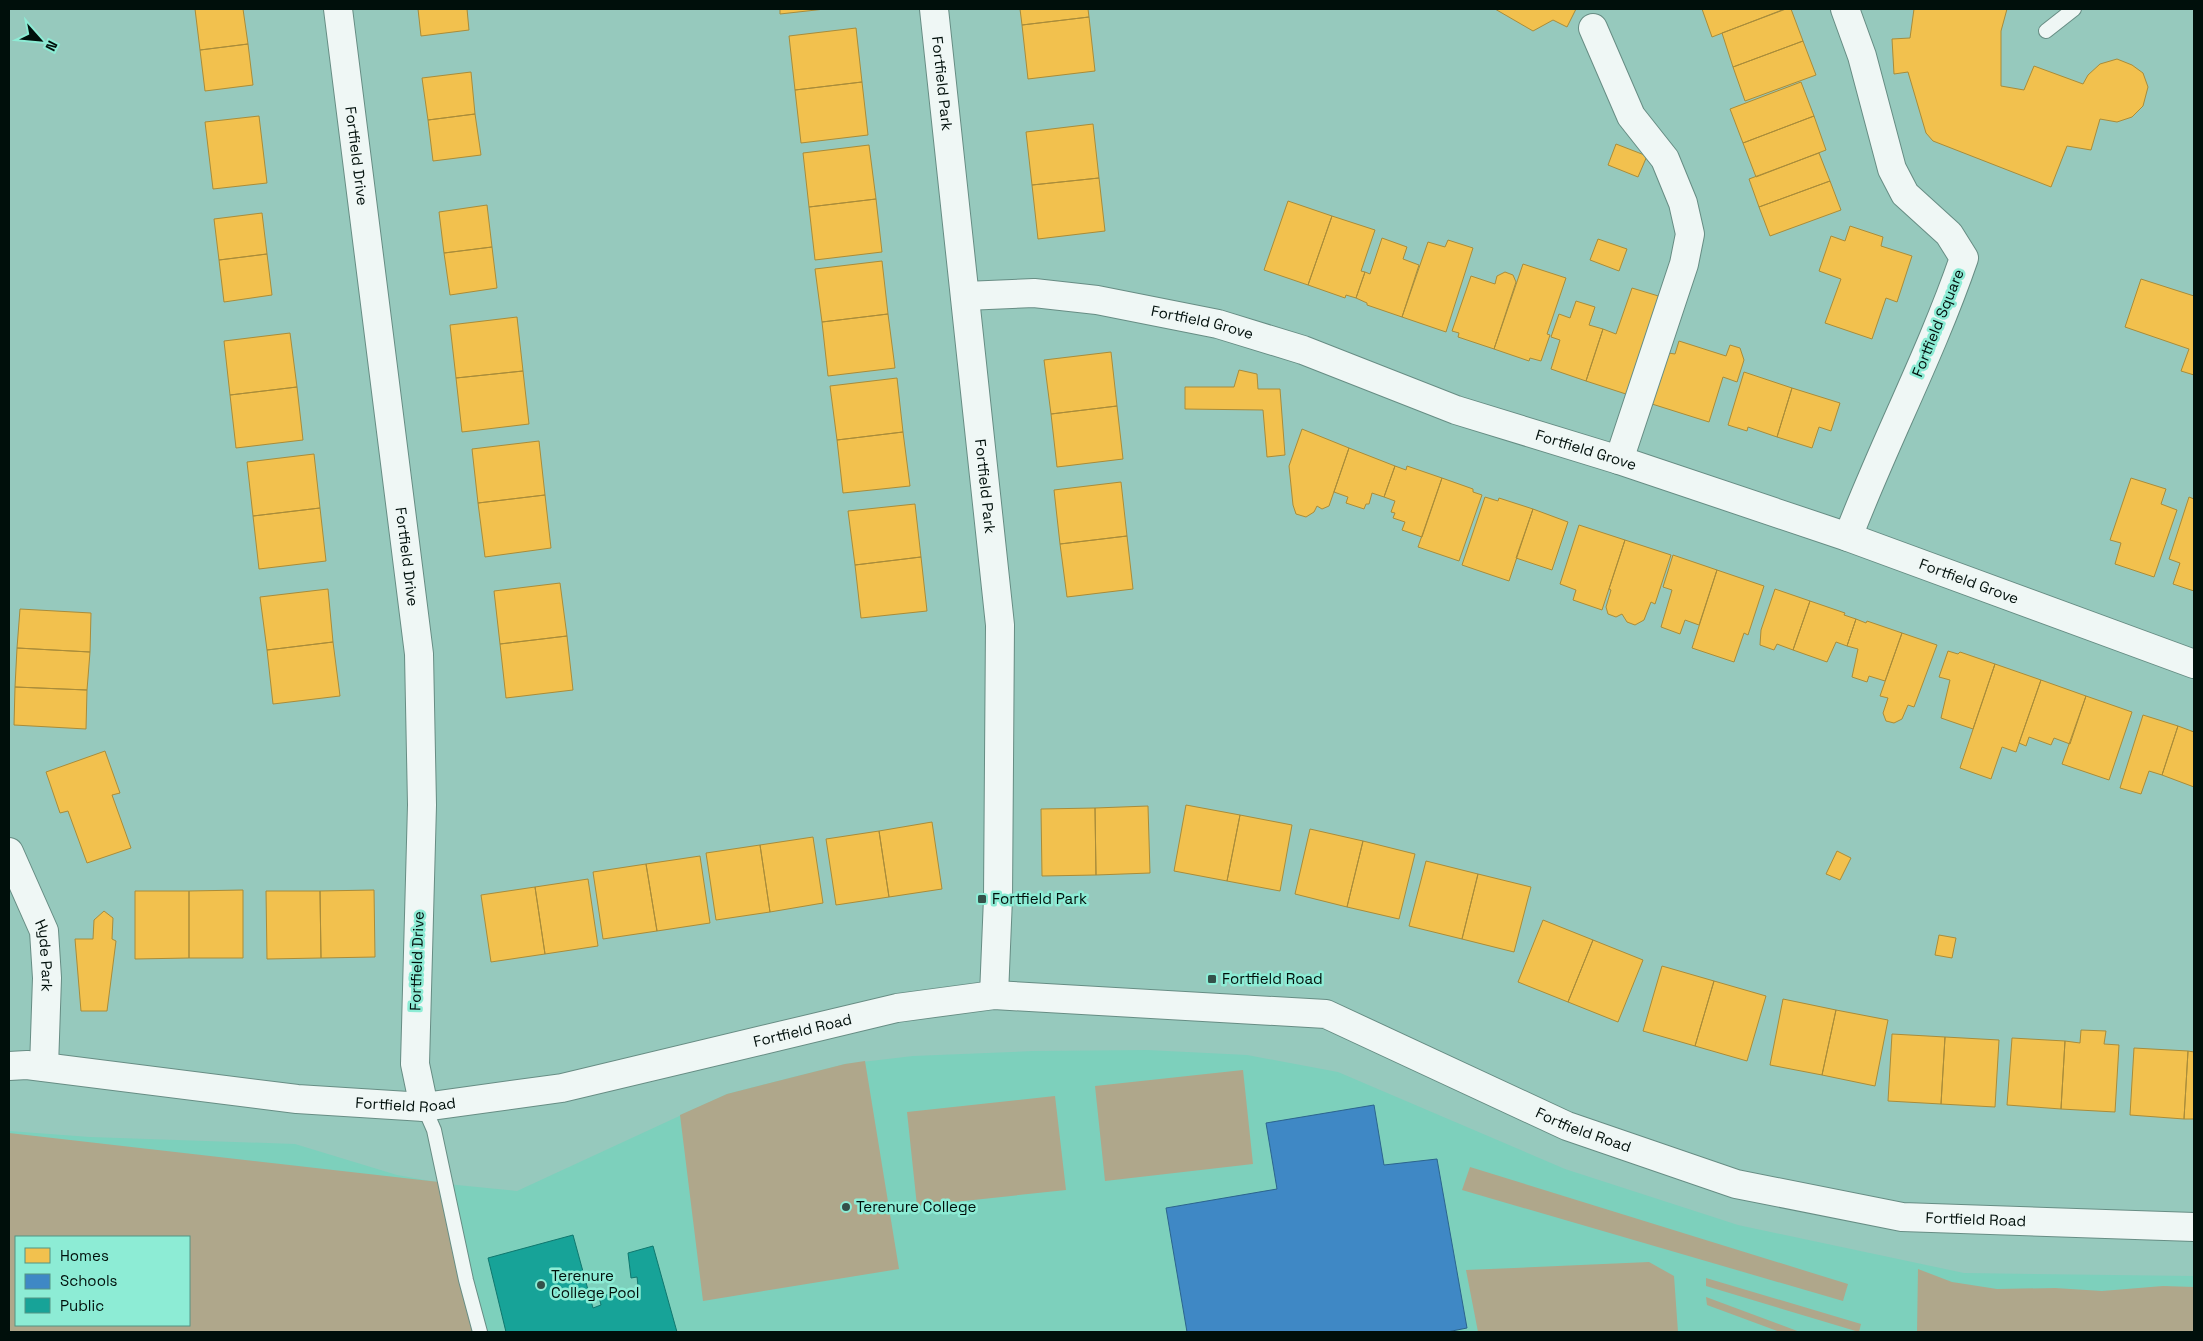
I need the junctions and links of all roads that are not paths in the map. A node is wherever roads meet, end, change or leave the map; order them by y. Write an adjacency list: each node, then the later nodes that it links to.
1 (338, 9): 15 (street, Fortfield Drive)
2 (934, 9): 7 (street, Fortfield Park)
3 (1845, 9): 9 (street, Fortfield Square)
4 (2074, 9): 6 (lane)
5 (1593, 28): 8 (street)
6 (2046, 31)
7 (965, 296): 8 (street, Fortfield Grove); 12 (street, Fortfield Park)
8 (1619, 460): 9 (street, Fortfield Grove)
9 (1848, 537): 10 (street, Fortfield Grove)
10 (2194, 664)
11 (9, 852): 14 (street, Hyde Park)
12 (994, 995): 15 (street, Fortfield Road); 16 (street, Fortfield Road)
13 (9, 1066): 14 (street, Fortfield Road)
14 (44, 1067): 15 (street, Fortfield Road)
15 (424, 1107): 17 (lane)
16 (2194, 1227)
17 (480, 1332)

